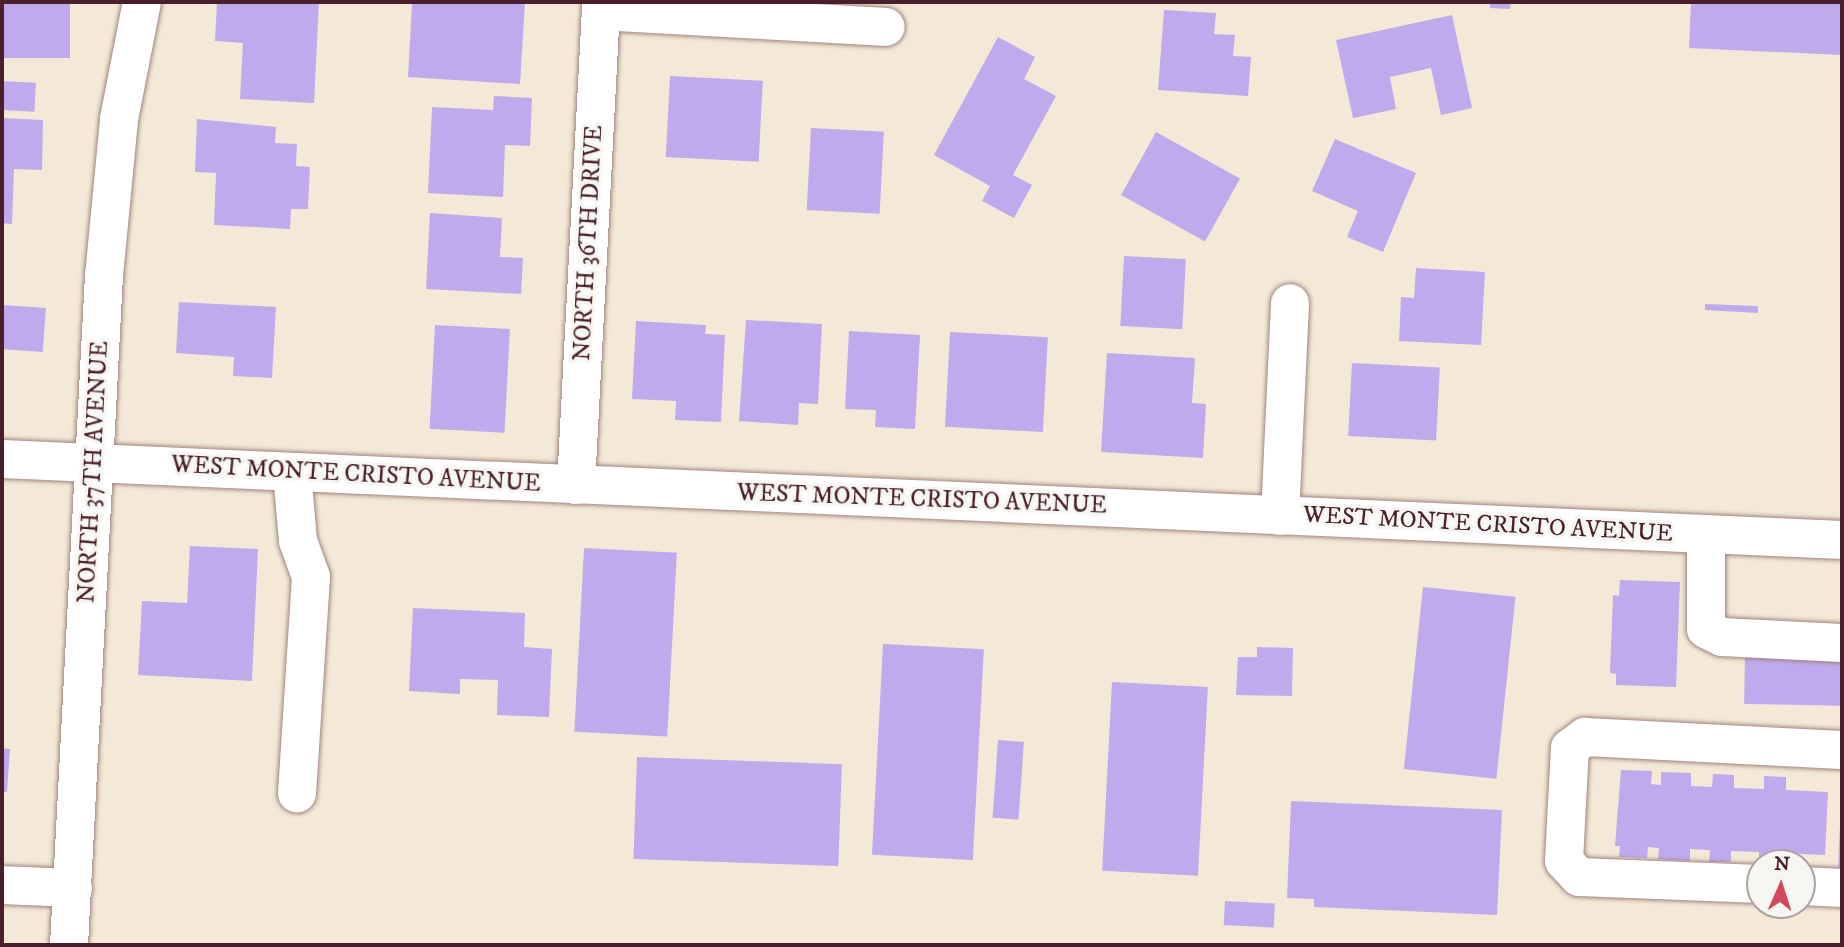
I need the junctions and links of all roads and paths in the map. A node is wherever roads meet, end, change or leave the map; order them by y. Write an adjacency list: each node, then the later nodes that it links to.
1 (142, 2): 6 (street, NORTH 37TH AVENUE)
2 (601, 7): 3 (street); 8 (street, NORTH 36TH DRIVE)
3 (886, 27)
4 (1290, 303): 9 (street)
5 (2, 459): 6 (street, WEST MONTE CRISTO AVENUE)
6 (95, 463): 7 (street, WEST MONTE CRISTO AVENUE); 18 (street, NORTH 37TH AVENUE)
7 (292, 472): 8 (street, WEST MONTE CRISTO AVENUE); 14 (street)
8 (576, 485): 9 (street, WEST MONTE CRISTO AVENUE)
9 (1280, 516): 10 (street, WEST MONTE CRISTO AVENUE)
10 (1706, 535): 11 (street, WEST MONTE CRISTO AVENUE); 12 (street)
11 (1842, 540)
12 (1842, 643)
13 (1842, 750): 15 (street)
14 (297, 794)
15 (1746, 883)
16 (2, 885): 18 (street)
17 (1816, 887): 19 (street)
18 (73, 888): 20 (street, NORTH 37TH AVENUE)
19 (1842, 888)
20 (69, 945)

